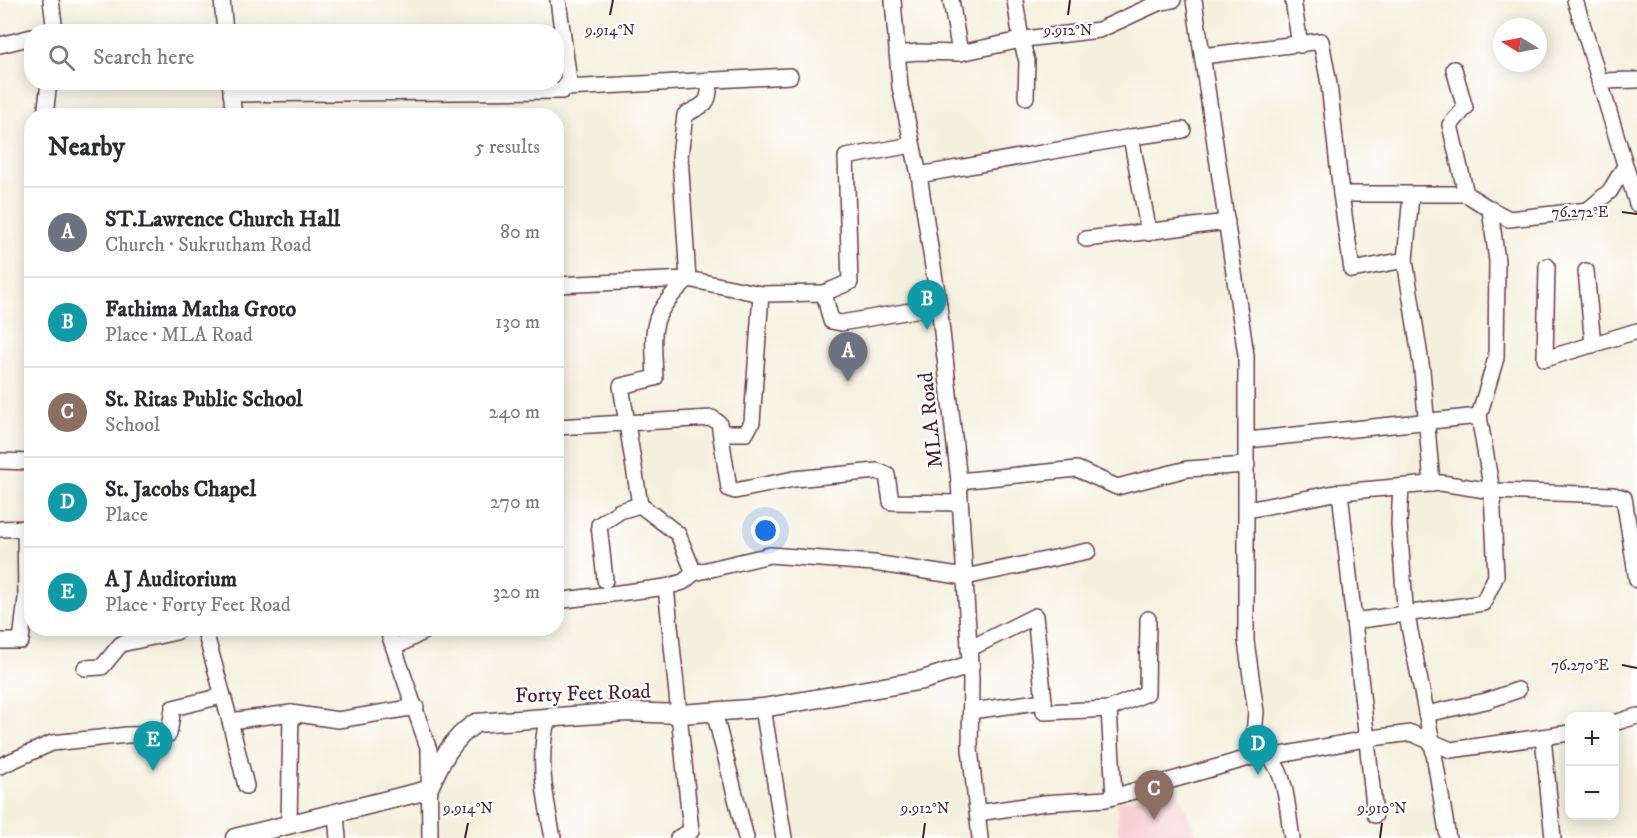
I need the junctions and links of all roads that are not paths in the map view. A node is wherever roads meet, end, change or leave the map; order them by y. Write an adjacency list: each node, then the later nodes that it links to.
1 (51, 0): 11 (street)
2 (222, 0): 12 (street)
3 (558, 0): 13 (street)
4 (893, 0): 20 (street, MLA Road)
5 (951, 0): 19 (street)
6 (1015, 0): 15 (street)
7 (1173, 0): 15 (street)
8 (1194, 0): 21 (street)
9 (1293, 0): 18 (street)
10 (1575, 0): 26 (street)
11 (55, 24)
12 (224, 24)
13 (561, 24)
14 (24, 39): 17 (street)
15 (1021, 40): 19 (street); 32 (street)
16 (564, 44): 27 (street)
17 (0, 45)
18 (1300, 45): 21 (street); 40 (street)
19 (960, 53): 20 (street)
20 (897, 54): 37 (street, MLA Road)
21 (1203, 56): 45 (street)
22 (1454, 69): 41 (street)
23 (790, 76): 24 (street)
24 (710, 80): 27 (street); 51 (street)
25 (1637, 80): 26 (street)
26 (1599, 81): 38 (street)
27 (566, 88)
28 (48, 90): 33 (street)
29 (231, 90): 34 (street)
30 (451, 90): 31 (street)
31 (563, 90)
32 (1026, 97)
33 (46, 108)
34 (233, 108)
35 (1183, 130): 36 (street)
36 (1131, 137): 39 (street); 46 (street)
37 (912, 145): 39 (street, MLA Road); 53 (street)
38 (1625, 166): 43 (street); 44 (street)
39 (919, 175): 55 (street, MLA Road)
40 (1341, 194): 42 (street); 48 (street)
41 (1466, 194): 42 (street); 44 (street)
42 (1411, 195): 48 (street)
43 (1637, 204)
44 (1490, 209): 58 (street)
45 (1227, 222): 46 (street); 63 (street)
46 (1149, 233): 47 (street)
47 (1086, 239)
48 (1405, 260): 60 (street)
49 (1547, 267): 57 (street)
50 (1586, 271): 57 (street)
51 (688, 279): 52 (street); 54 (street); 59 (street)
52 (564, 285)
53 (824, 293): 54 (street); 55 (street)
54 (761, 294): 62 (street)
55 (939, 306): 67 (street, MLA Road)
56 (1637, 332): 57 (street)
57 (1593, 345)
58 (1479, 416): 60 (street); 70 (street)
59 (628, 422): 61 (street); 62 (street); 73 (street)
60 (1424, 422): 63 (street); 68 (street)
61 (564, 426)
62 (722, 433): 72 (street)
63 (1247, 440): 66 (street)
64 (0, 461): 65 (street)
65 (24, 462)
66 (1247, 465): 67 (street); 74 (street)
67 (959, 481): 72 (street, MLA Road)
68 (1432, 484): 69 (street); 70 (street)
69 (1401, 487): 71 (street); 85 (street)
70 (1492, 491): 77 (street); 85 (street)
71 (1340, 492): 74 (street); 88 (street)
72 (960, 502): 80 (street, MLA Road)
73 (640, 505): 79 (street); 81 (street)
74 (1247, 510): 116 (street)
75 (24, 528): 76 (street)
76 (0, 529)
77 (1634, 544): 82 (street)
78 (1088, 551): 80 (street)
79 (694, 573): 80 (street); 83 (street)
80 (965, 577): 95 (street, MLA Road)
81 (605, 580)
82 (1637, 580)
83 (666, 587): 84 (street); 106 (street)
84 (564, 600)
85 (1406, 613): 88 (street); 107 (street)
86 (24, 615): 93 (street)
87 (1148, 619): 102 (street)
88 (1354, 621): 114 (street)
89 (158, 636): 96 (street)
90 (206, 636): 98 (street)
91 (390, 636): 94 (street)
92 (416, 636): 94 (street)
93 (0, 641)
94 (394, 648): 100 (street)
95 (970, 657): 99 (street); 101 (main road, Forty Feet Road); 104 (street, MLA Road)
96 (85, 668)
97 (1518, 690): 107 (street)
98 (222, 696): 110 (street); 118 (street)
99 (1044, 701): 102 (street); 104 (street)
100 (416, 707): 105 (street); 120 (street)
101 (763, 708): 103 (main road, Forty Feet Road); 133 (street)
102 (1109, 709): 121 (street)
103 (714, 711): 106 (main road, Forty Feet Road); 132 (street)
104 (971, 711): 122 (street, MLA Road)
105 (291, 713): 110 (street); 125 (street)
106 (681, 714): 109 (main road, Forty Feet Road); 131 (street)
107 (1426, 714): 115 (street)
108 (1637, 716): 111 (street)
109 (548, 717): 120 (main road, Forty Feet Road); 130 (street)
110 (230, 721): 119 (street)
111 (1619, 721)
112 (1565, 734): 113 (street)
113 (1543, 737): 115 (street); 137 (street)
114 (1365, 739): 115 (street); 117 (street); 124 (street)
115 (1432, 742): 136 (street)
116 (1252, 757): 117 (street); 121 (street)
117 (1270, 757): 135 (street)
118 (0, 765)
119 (246, 786)
120 (428, 790): 123 (main road); 129 (street)
121 (1114, 796): 122 (street)
122 (978, 813): 134 (street, MLA Road)
123 (336, 815): 125 (main road); 128 (street)
124 (1375, 815)
125 (289, 825): 126 (main road)
126 (264, 834): 127 (main road)
127 (235, 838)
128 (338, 838)
129 (430, 838)
130 (553, 838)
131 (678, 838)
132 (746, 838)
133 (784, 838)
134 (980, 838)
135 (1292, 838)
136 (1448, 838)
137 (1554, 838)

